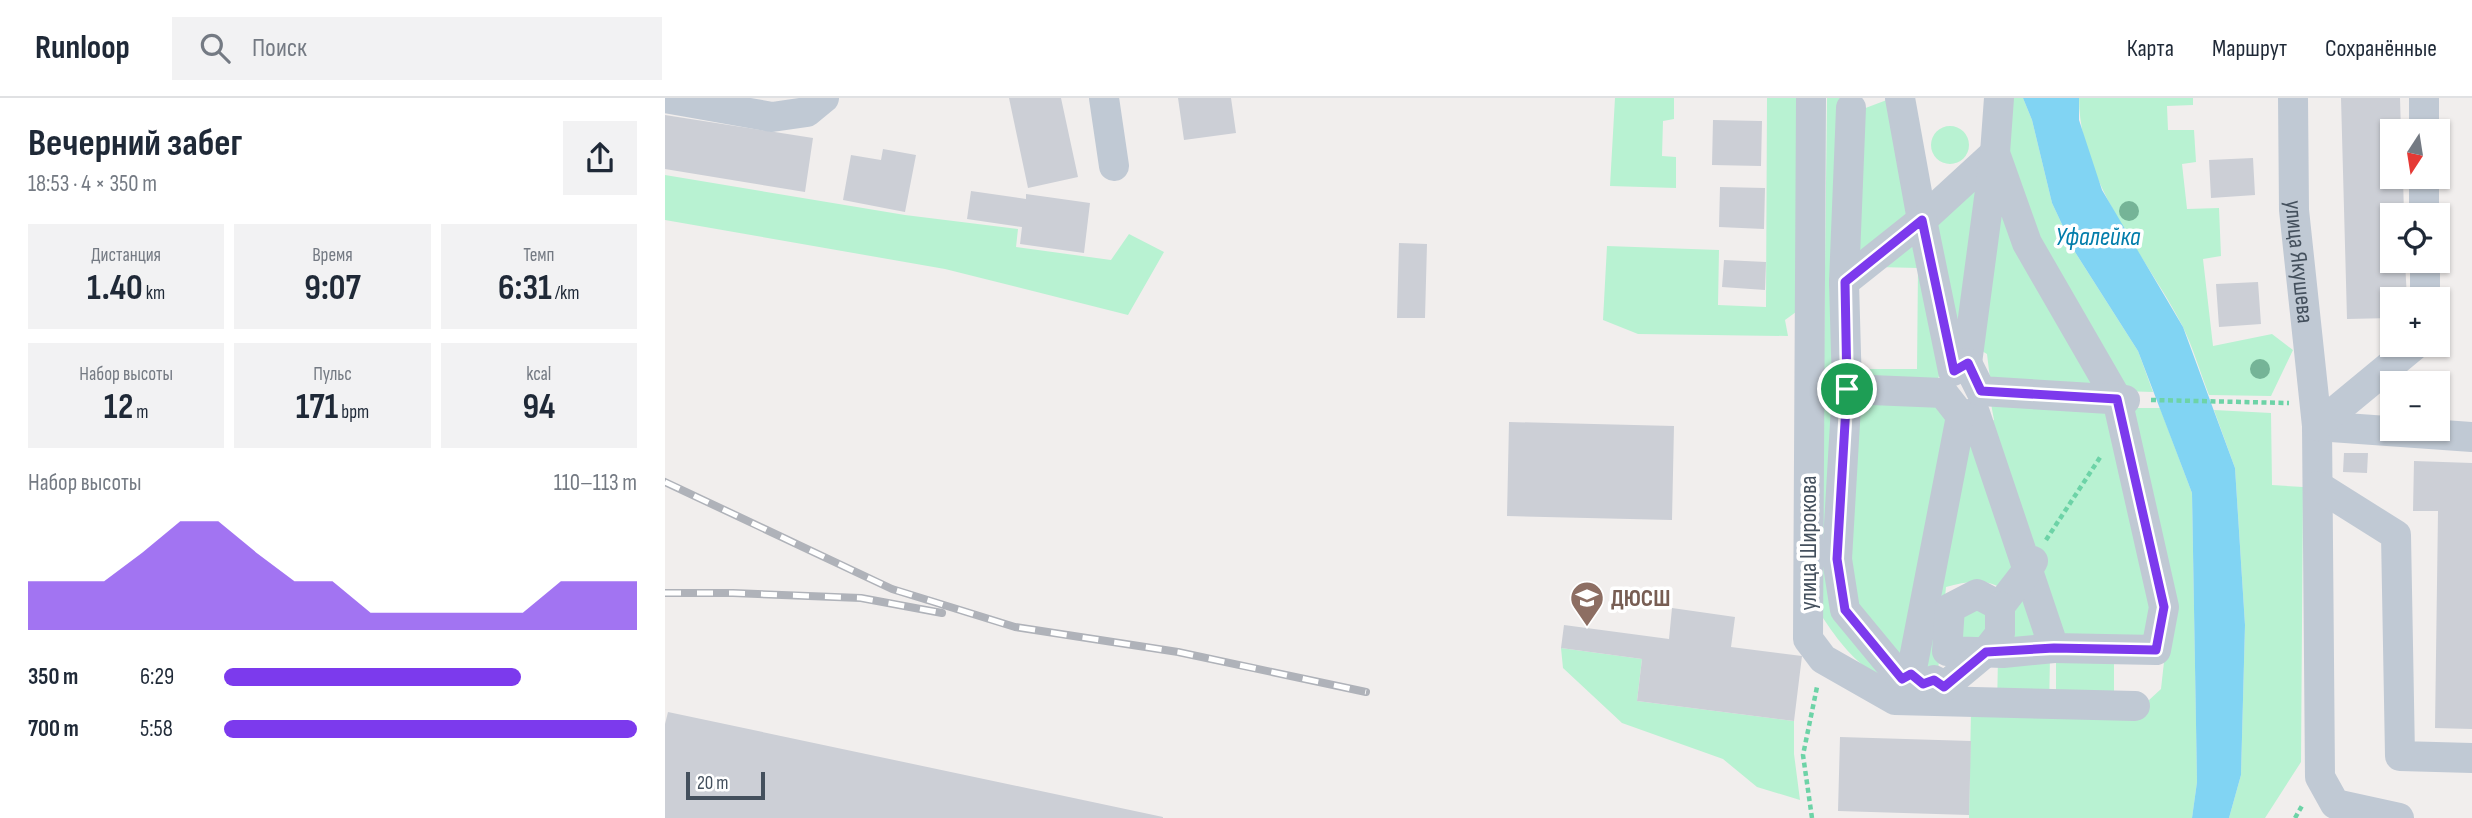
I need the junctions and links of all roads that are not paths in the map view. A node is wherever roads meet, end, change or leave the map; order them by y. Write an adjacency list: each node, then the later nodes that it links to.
1 (824, 98): 8 (street)
2 (1104, 98): 12 (street)
3 (1811, 98): 28 (street, улица Широкова)
4 (1900, 98): 13 (street)
5 (1999, 98): 11 (street)
6 (2293, 98): 20 (street, улица Якушева)
7 (2424, 98): 10 (street)
8 (665, 99)
9 (1858, 101): 14 (street)
10 (2424, 119)
11 (1996, 153): 13 (street); 16 (street); 19 (street)
12 (1114, 166)
13 (1922, 220): 14 (street); 16 (street)
14 (1845, 282): 17 (street)
15 (2398, 357): 20 (street)
16 (1955, 376): 17 (street); 18 (street)
17 (1847, 389): 27 (street)
18 (1973, 406): 19 (street); 23 (street); 27 (street)
19 (2124, 411): 25 (street)
20 (2316, 415): 21 (street); 22 (street, улица Якушева)
21 (2472, 437)
22 (2318, 486): 29 (street); 30 (street, улица Якушева)
23 (2030, 566): 24 (street); 25 (street)
24 (2000, 606): 26 (street); 26 (street)
25 (2054, 648): 26 (street)
26 (1986, 652): 27 (street)
27 (1911, 674)
28 (2135, 706)
29 (2472, 758)
30 (2399, 818)

